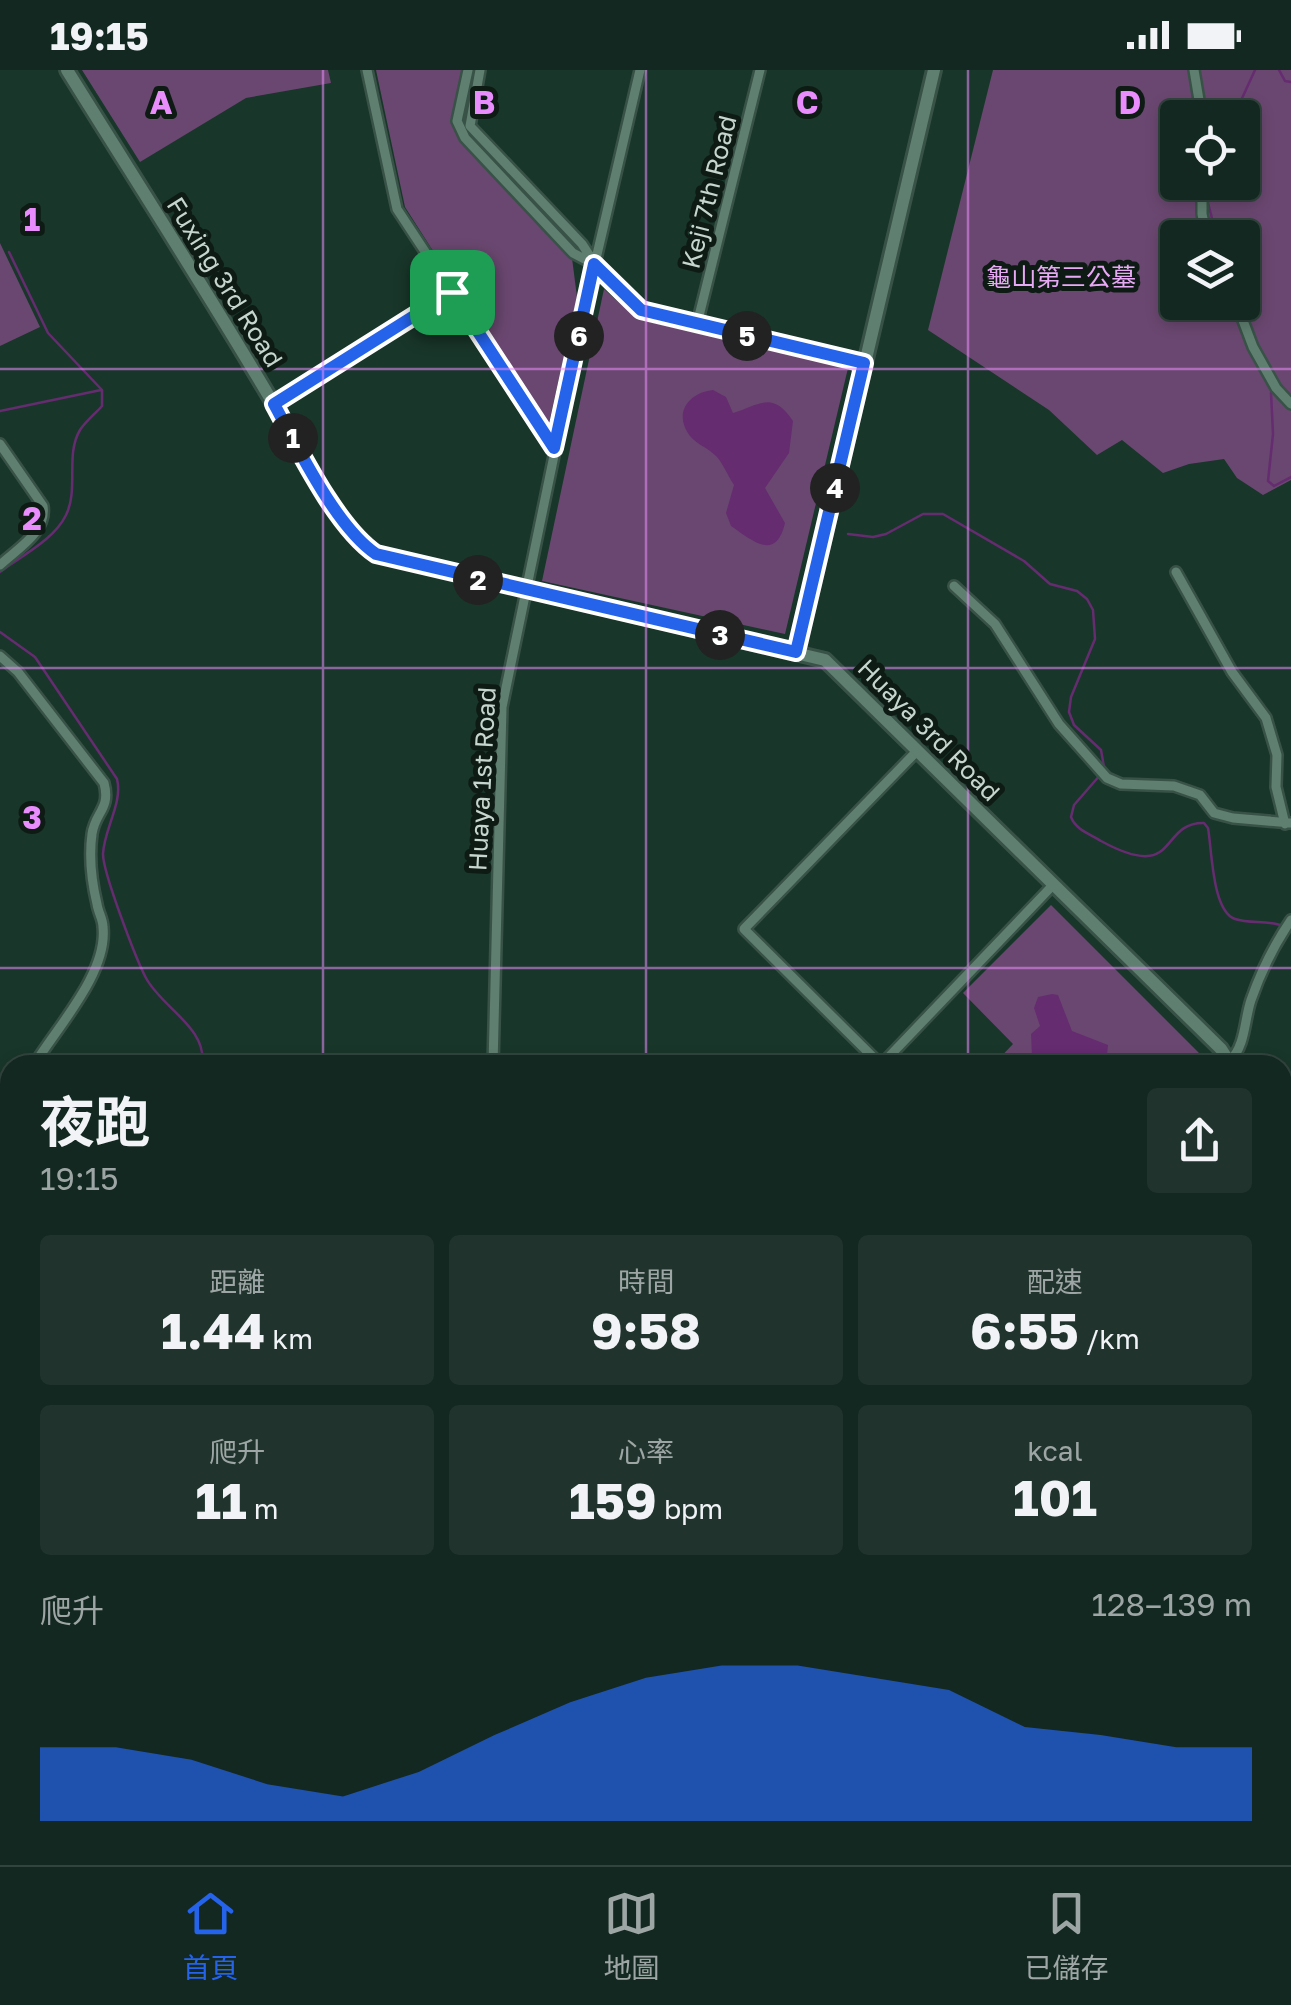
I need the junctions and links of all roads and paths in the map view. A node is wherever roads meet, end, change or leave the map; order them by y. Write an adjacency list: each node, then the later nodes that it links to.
1 (67, 70): 15 (street, Fuxing 3rd Road)
2 (367, 70): 11 (street)
3 (468, 70): 10 (street)
4 (480, 70): 10 (street)
5 (640, 70): 10 (street, Huaya 1st Road)
6 (760, 70): 13 (street, Keji 7th Road)
7 (934, 70): 14 (street)
8 (1194, 70): 9 (street)
9 (1199, 100)
10 (594, 264): 13 (street); 18 (street, Huaya 1st Road)
11 (452, 292): 15 (street); 18 (street)
12 (1243, 320): 16 (street)
13 (697, 324): 14 (street)
14 (864, 363): 23 (street)
15 (274, 404): 22 (street, Fuxing 3rd Road)
16 (1291, 404)
17 (0, 444): 19 (street)
18 (554, 448): 22 (street, Huaya 1st Road)
19 (0, 564)
20 (1176, 572): 26 (street)
21 (954, 586): 26 (street)
22 (524, 591): 23 (street, Fuxing 3rd Road); 30 (street, Huaya 1st Road)
23 (796, 652): 25 (street, Huaya 3rd Road)
24 (0, 656): 29 (street)
25 (917, 751): 27 (street, Huaya 3rd Road); 31 (street)
26 (1288, 823)
27 (1054, 884): 32 (street); 33 (street, Huaya 3rd Road)
28 (1290, 921): 34 (street)
29 (41, 1055)
30 (492, 1055)
31 (872, 1055)
32 (892, 1055)
33 (1222, 1055)
34 (1236, 1055)

